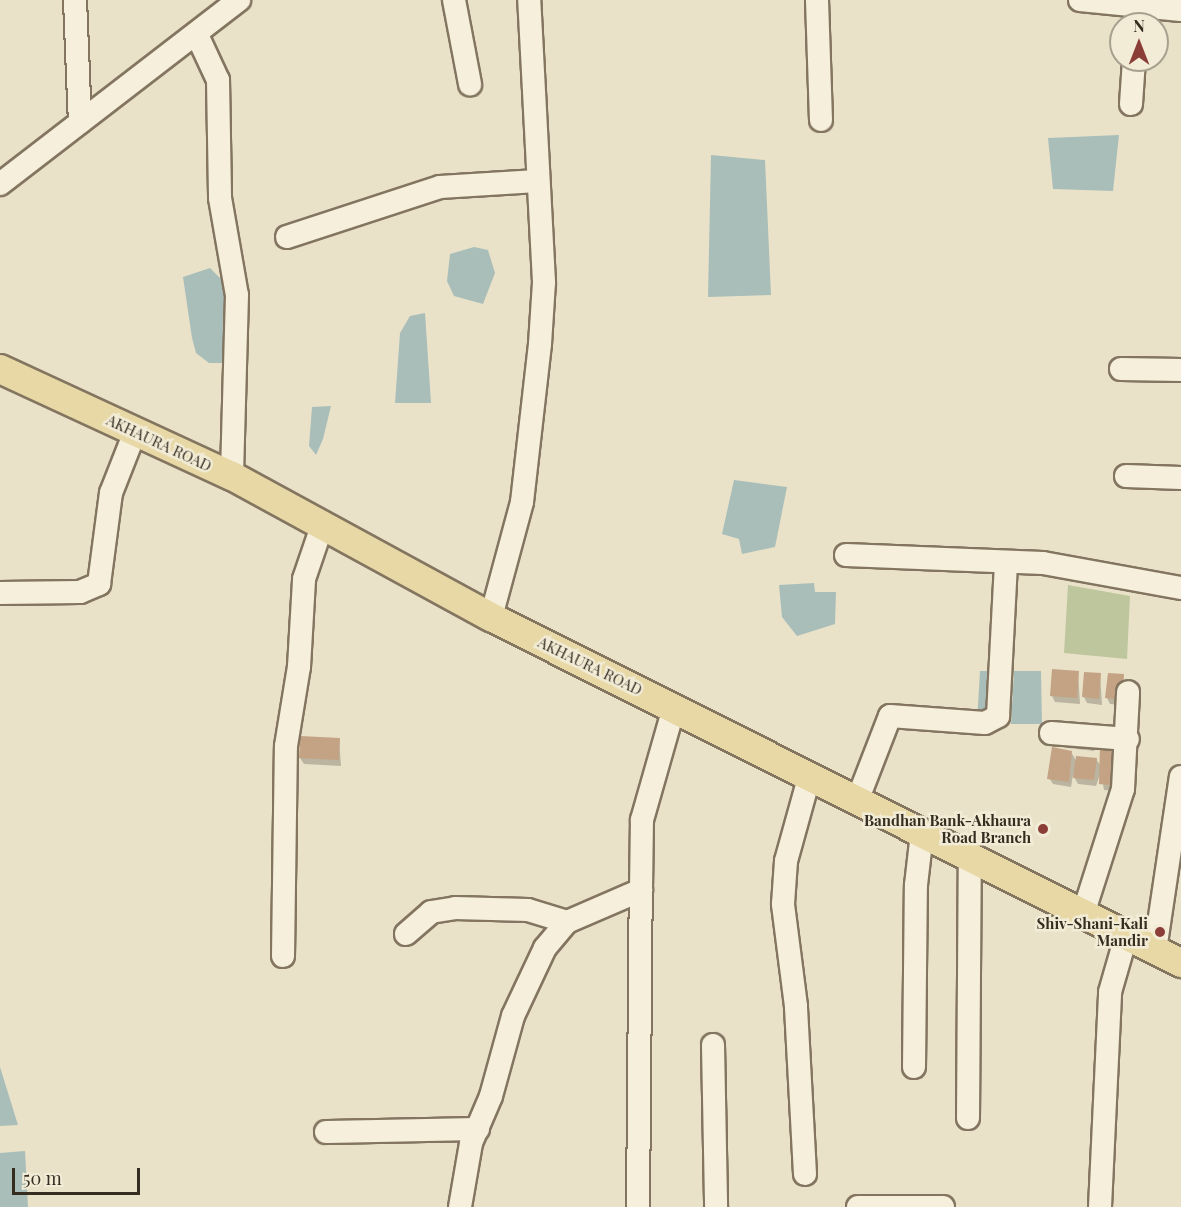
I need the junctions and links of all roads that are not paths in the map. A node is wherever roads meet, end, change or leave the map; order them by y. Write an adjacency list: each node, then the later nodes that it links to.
1 (75, 0): 15 (street)
2 (239, 0): 10 (street)
3 (454, 0): 12 (street)
4 (529, 0): 16 (street)
5 (817, 0): 14 (street)
6 (1085, 0): 8 (street)
7 (1181, 10): 9 (street)
8 (1126, 12)
9 (1163, 12)
10 (197, 35): 15 (street); 23 (street)
11 (1133, 72): 13 (street)
12 (470, 84)
13 (1131, 104)
14 (821, 120)
15 (80, 122): 17 (street)
16 (537, 181): 18 (street); 31 (street)
17 (0, 184)
18 (287, 237)
19 (0, 369): 22 (main road, AKHAURA ROAD)
20 (1121, 369): 21 (street)
21 (1181, 370)
22 (135, 432): 23 (main road, AKHAURA ROAD); 30 (street)
23 (231, 476): 26 (main road, AKHAURA ROAD)
24 (1126, 476): 25 (street)
25 (1181, 478)
26 (322, 526): 31 (main road, AKHAURA ROAD); 47 (street)
27 (846, 555): 28 (street)
28 (1006, 562): 29 (street); 38 (street)
29 (1181, 588)
30 (0, 594)
31 (491, 617): 33 (main road, AKHAURA ROAD)
32 (1128, 692): 35 (street)
33 (674, 708): 37 (main road, AKHAURA ROAD); 41 (street)
34 (1051, 733): 35 (street)
35 (1128, 739): 42 (street)
36 (1181, 777): 46 (street)
37 (809, 778): 38 (main road, AKHAURA ROAD); 54 (street)
38 (857, 801): 39 (main road, AKHAURA ROAD)
39 (922, 834): 40 (main road, AKHAURA ROAD); 50 (street)
40 (970, 854): 42 (main road, AKHAURA ROAD); 51 (street)
41 (641, 890): 43 (street); 56 (street)
42 (1084, 911): 44 (main road, AKHAURA ROAD)
43 (567, 922): 45 (street); 52 (street)
44 (1127, 933): 46 (main road, AKHAURA ROAD); 60 (street)
45 (406, 934)
46 (1155, 950): 48 (main road, AKHAURA ROAD)
47 (283, 956)
48 (1181, 963)
49 (713, 1045): 57 (street)
50 (914, 1067)
51 (968, 1118)
52 (478, 1129): 53 (street); 55 (street)
53 (326, 1132)
54 (806, 1174)
55 (460, 1207)
56 (638, 1207)
57 (716, 1207)
58 (858, 1207): 59 (street)
59 (944, 1207)
60 (1100, 1207)

